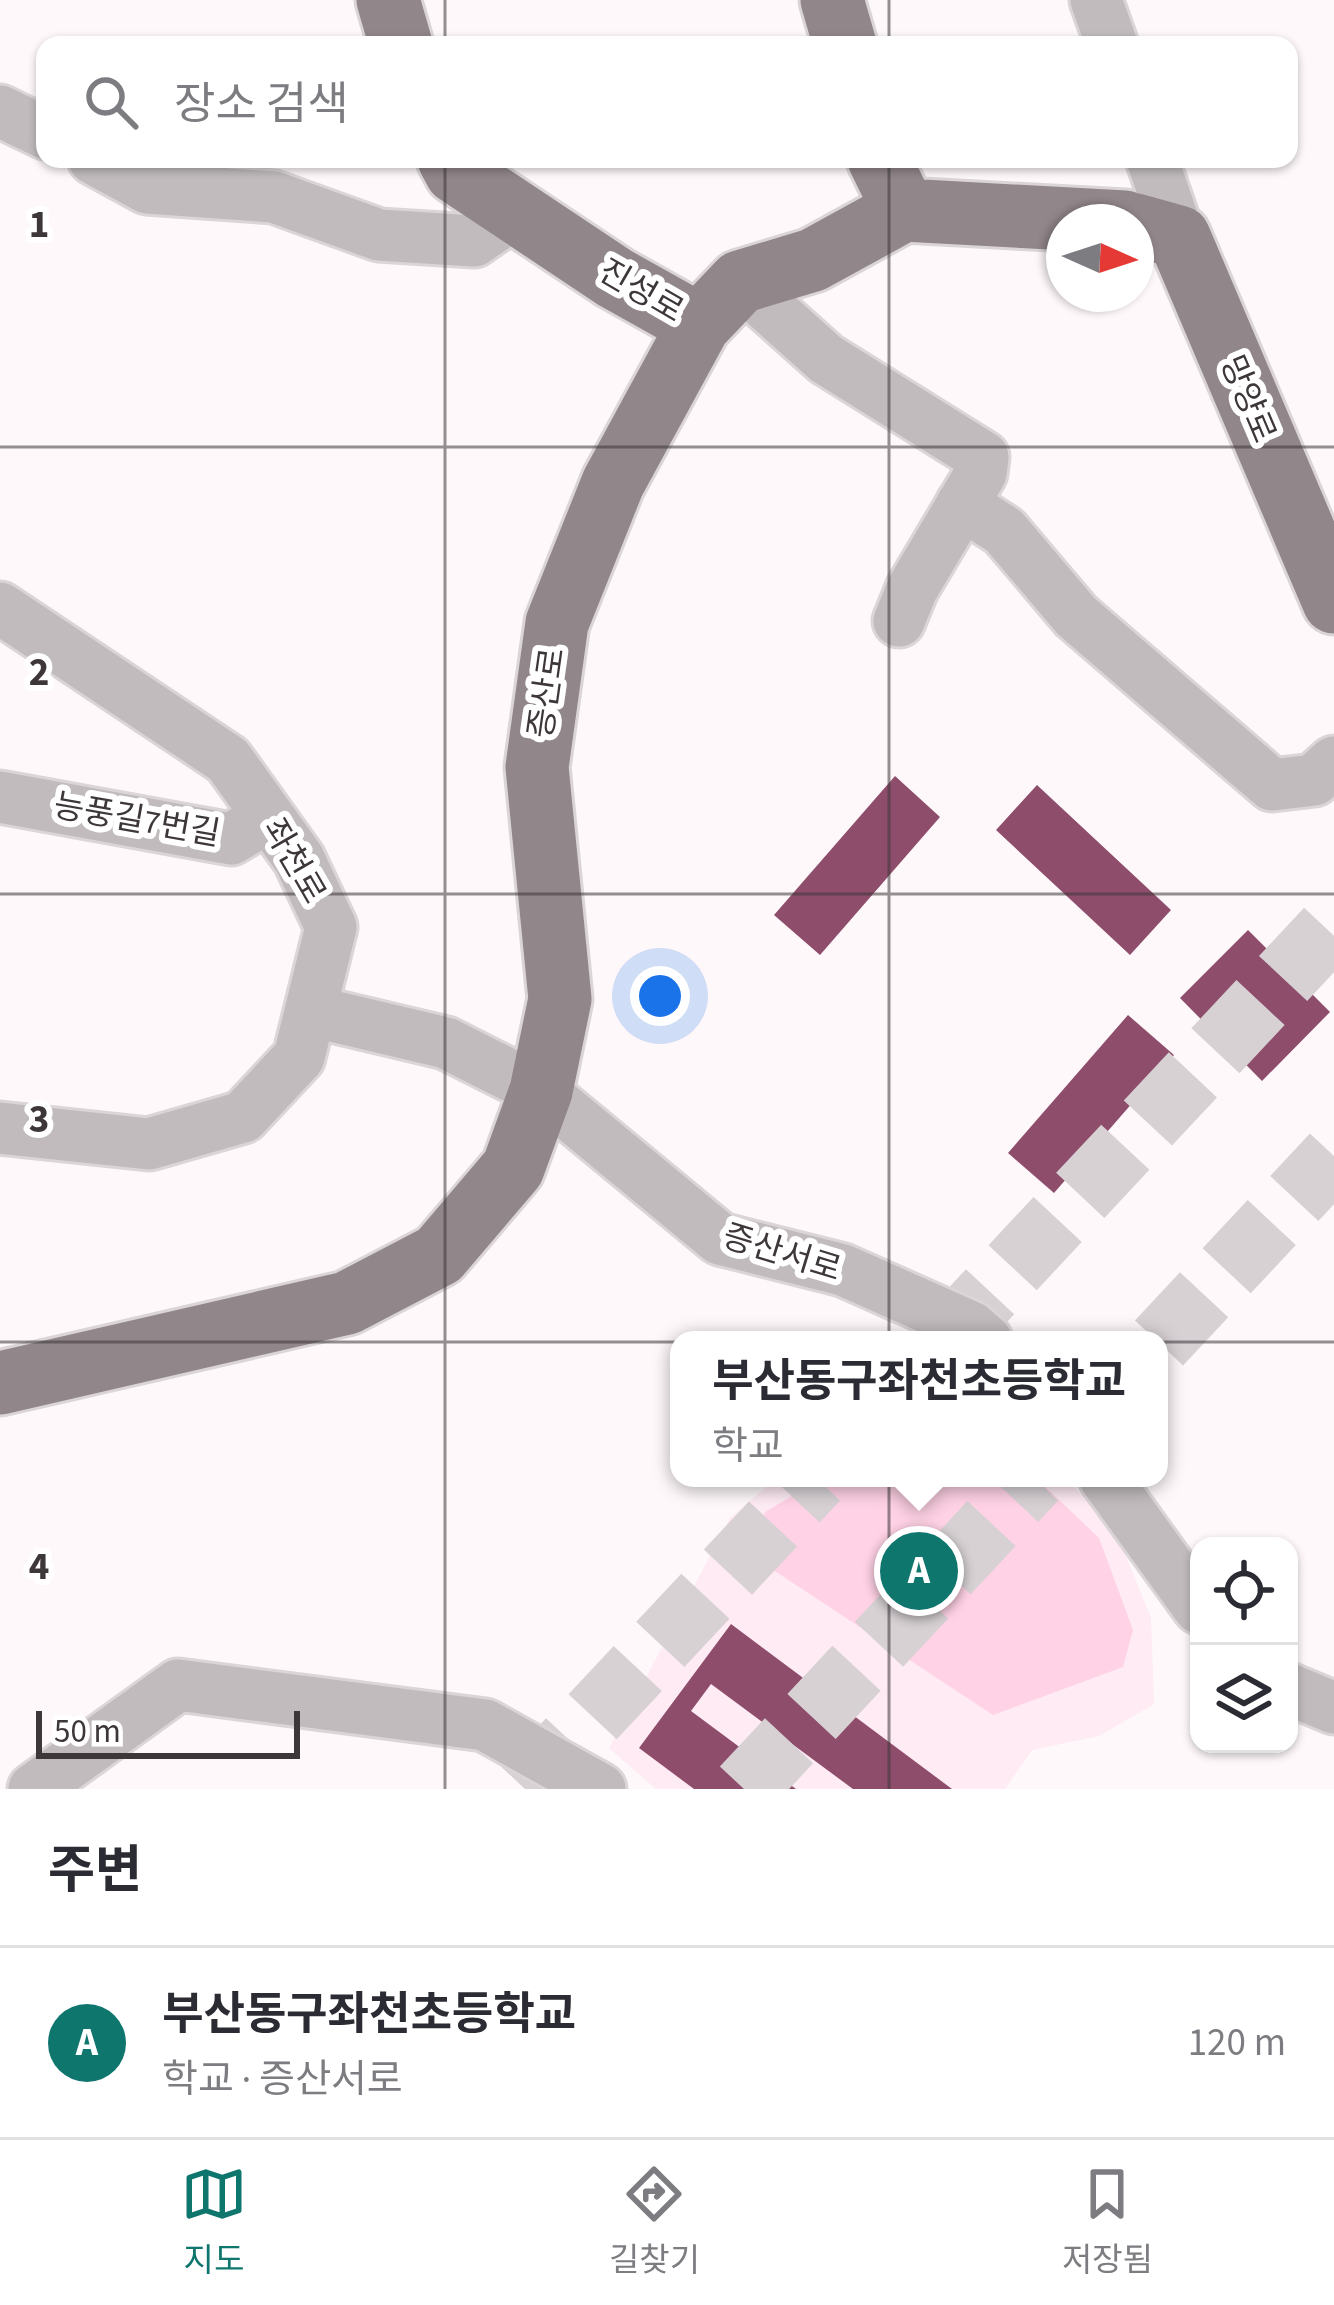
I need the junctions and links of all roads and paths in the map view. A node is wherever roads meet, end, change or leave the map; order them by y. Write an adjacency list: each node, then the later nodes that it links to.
1 (388, 0): 4 (main road)
2 (832, 0): 5 (main road)
3 (1096, 0): 6 (street)
4 (398, 36)
5 (842, 36)
6 (1109, 36)
7 (0, 111): 8 (street)
8 (36, 129)
9 (110, 168): 15 (street)
10 (454, 168): 15 (main road, 진성로)
11 (1151, 168): 13 (street)
12 (891, 184): 14 (main road); 17 (main road)
13 (1149, 204)
14 (1046, 211)
15 (516, 212): 17 (main road, 진성로)
16 (1154, 242): 19 (main road, 망양로)
17 (720, 303): 18 (street); 26 (main road, 증산로)
18 (962, 504): 21 (street); 22 (street)
19 (1334, 602)
20 (0, 608): 24 (street, 좌천로)
21 (899, 621)
22 (1334, 762)
23 (0, 796): 24 (street, 능풍길7번길)
24 (268, 817): 25 (street, 좌천로)
25 (311, 1011): 26 (street); 27 (street, 좌천로)
26 (541, 1091): 28 (street, 증산서로); 29 (main road, 증산로)
27 (0, 1128)
28 (975, 1331)
29 (0, 1383)
30 (1112, 1487): 31 (street)
31 (1190, 1596)
32 (1298, 1693): 33 (street)
33 (1334, 1708)
34 (34, 1789): 35 (street)
35 (600, 1789)

